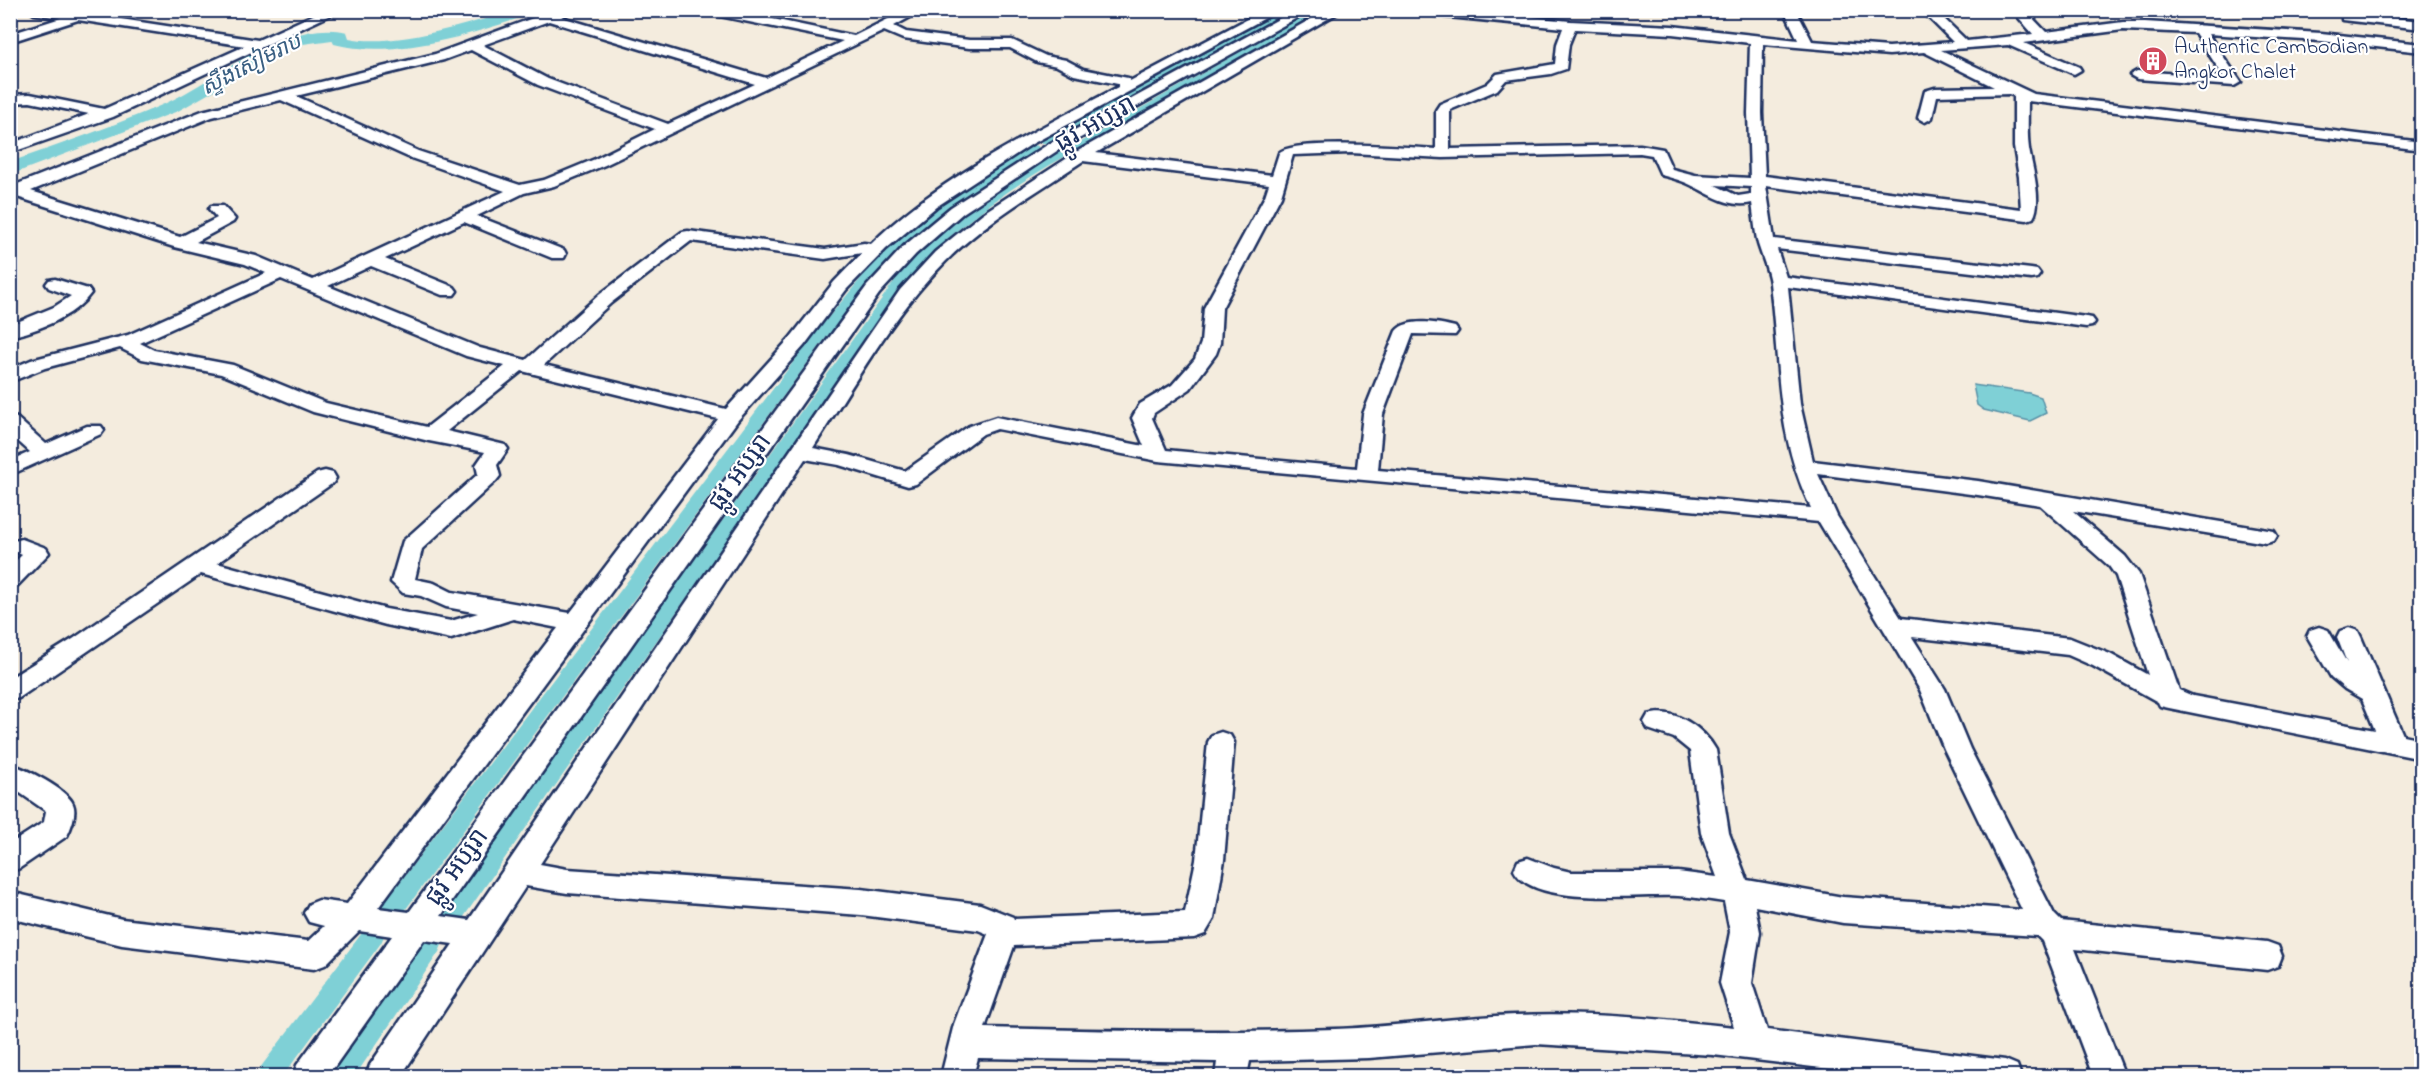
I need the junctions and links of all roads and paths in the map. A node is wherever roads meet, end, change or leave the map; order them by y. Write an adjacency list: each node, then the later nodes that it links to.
1 (34, 10): 15 (street)
2 (97, 10): 15 (street)
3 (335, 10): 28 (street)
4 (568, 10): 16 (street)
5 (710, 10): 25 (street)
6 (1274, 10): 37 (street)
7 (1305, 10): 46 (street, ផ្លូវ អប្សរា)
8 (1337, 10): 49 (street)
9 (1417, 10): 20 (street)
10 (1790, 10): 30 (street)
11 (1927, 10): 31 (street)
12 (2018, 10): 23 (street)
13 (2412, 10): 18 (street)
14 (916, 11): 22 (street)
15 (79, 16): 24 (street); 28 (street)
16 (549, 17): 29 (street); 36 (street)
17 (2346, 17): 21 (street)
18 (2421, 19)
19 (2188, 24): 23 (street); 33 (street); 35 (street)
20 (1570, 25): 26 (street); 48 (street)
21 (2421, 25)
22 (884, 27): 25 (street); 37 (street)
23 (2043, 37): 27 (street)
24 (10, 38)
25 (855, 40): 36 (street)
26 (1757, 40): 30 (street); 51 (street)
27 (2009, 41): 31 (street); 34 (street)
28 (259, 44): 41 (street)
29 (472, 45): 39 (street); 43 (street)
30 (1808, 45): 32 (street)
31 (1965, 46): 32 (street)
32 (1925, 48): 38 (street)
33 (2421, 48)
34 (2074, 70)
35 (2137, 75)
36 (767, 83): 43 (street)
37 (1125, 89): 44 (street)
38 (2017, 93): 42 (street); 45 (street); 51 (street)
39 (281, 95): 52 (street); 53 (street)
40 (10, 99): 41 (street)
41 (108, 114): 47 (street)
42 (1925, 118)
43 (668, 129): 52 (street)
44 (1027, 141): 46 (street); 58 (street)
45 (2421, 146)
46 (1052, 148): 49 (street); 114 (street, ផ្លូវ អប្សរា)
47 (10, 149)
48 (1443, 154): 50 (street); 51 (street)
49 (1080, 156): 50 (street); 79 (street)
50 (1278, 180): 81 (street)
51 (1759, 186): 57 (street)
52 (519, 190): 55 (street)
53 (13, 192): 56 (street)
54 (218, 209): 56 (street)
55 (464, 216): 59 (street); 60 (street)
56 (180, 243): 61 (street)
57 (1766, 243): 62 (street); 63 (street)
58 (876, 250): 73 (street); 75 (street)
59 (558, 254)
60 (370, 259): 65 (street); 66 (street)
61 (282, 272): 65 (street); 70 (street)
62 (2031, 274)
63 (1779, 281): 67 (street); 82 (street)
64 (55, 284): 68 (street)
65 (314, 286): 73 (street)
66 (448, 291)
67 (2086, 322)
68 (10, 332)
69 (1449, 332): 84 (street)
70 (124, 343): 72 (street); 78 (street)
71 (10, 357): 72 (street)
72 (38, 364): 74 (street)
73 (525, 365): 75 (street); 78 (street)
74 (10, 376)
75 (731, 416): 94 (street)
76 (10, 422): 80 (street)
77 (94, 430): 80 (street)
78 (429, 435): 92 (street)
79 (800, 452): 81 (street); 109 (street)
80 (43, 453): 83 (street)
81 (1158, 455): 84 (street)
82 (1803, 466): 86 (street); 87 (street)
83 (10, 469)
84 (1366, 475): 87 (street)
85 (325, 478): 90 (street)
86 (2047, 500): 88 (street); 101 (street)
87 (1826, 516): 96 (street)
88 (2266, 536)
89 (22, 546): 91 (street)
90 (198, 566): 95 (street); 99 (street)
91 (10, 579)
92 (411, 587): 93 (street); 95 (street)
93 (512, 611): 94 (street); 95 (street)
94 (574, 622): 113 (street)
95 (408, 623)
96 (1895, 626): 101 (street); 115 (street)
97 (2319, 636): 100 (street)
98 (2349, 637): 100 (street)
99 (10, 691)
100 (2373, 693): 104 (street)
101 (2169, 699): 104 (street)
102 (1657, 722): 110 (street)
103 (1221, 742): 116 (street)
104 (2394, 744): 105 (street)
105 (2421, 749)
106 (10, 774): 107 (street)
107 (10, 860)
108 (1528, 870): 110 (street)
109 (518, 872): 116 (street); 117 (street)
110 (1737, 891): 115 (street); 120 (street)
111 (10, 905): 113 (street)
112 (319, 912): 113 (street)
113 (354, 917): 114 (street)
114 (417, 926): 117 (street); 122 (street, ផ្លូវ អប្សរា)
115 (2048, 928): 118 (street); 126 (street)
116 (1003, 933): 119 (street)
117 (477, 934): 123 (street)
118 (2267, 956)
119 (966, 1043): 121 (street); 124 (street)
120 (1754, 1046): 121 (street); 125 (street)
121 (1233, 1061)
122 (309, 1077)
123 (382, 1077)
124 (957, 1077)
125 (2005, 1077)
126 (2109, 1077)

